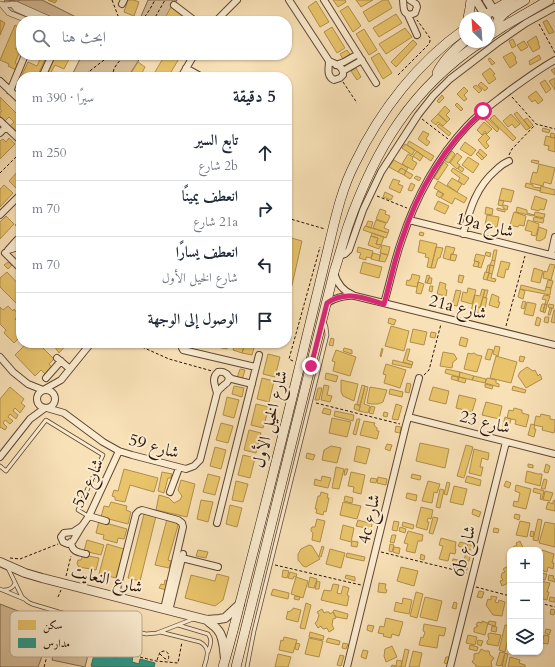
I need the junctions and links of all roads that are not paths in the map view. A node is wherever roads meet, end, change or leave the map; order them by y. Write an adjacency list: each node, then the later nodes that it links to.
1 (237, 0): 22 (street)
2 (289, 0): 36 (street)
3 (324, 0): 30 (street)
4 (403, 0): 19 (street)
5 (410, 0): 19 (street)
6 (470, 0): 15 (main road)
7 (476, 0): 16 (street)
8 (487, 0): 17 (street)
9 (511, 0): 18 (main road)
10 (525, 0): 23 (main road)
11 (549, 0): 23 (main road)
12 (1, 5): 20 (street); 20 (street)
13 (174, 5): 21 (street)
14 (555, 7): 64 (street)
15 (469, 12)
16 (484, 12)
17 (488, 12)
18 (495, 13)
19 (411, 14): 26 (street)
20 (28, 16)
21 (188, 16)
22 (221, 16)
23 (497, 28)
24 (459, 29): 27 (main road)
25 (459, 33): 27 (main road, شارع الخيل الأول)
26 (417, 35)
27 (452, 38): 79 (main road, شارع الخيل الأول)
28 (459, 47): 45 (main road)
29 (473, 48): 45 (main road, شارع الخيل الأول)
30 (358, 54): 34 (street); 37 (street)
31 (23, 60): 40 (street)
32 (50, 60): 41 (street)
33 (191, 60): 38 (street)
34 (362, 60): 39 (street); 47 (street)
35 (555, 60): 57 (street)
36 (328, 61): 37 (street); 39 (street)
37 (336, 64): 39 (street)
38 (186, 68): 42 (street); 43 (street)
39 (343, 71)
40 (18, 72)
41 (44, 72)
42 (184, 72)
43 (193, 72)
44 (16, 77): 48 (street)
45 (435, 78): 64 (main road, شارع الخيل الأول)
46 (0, 81): 48 (street)
47 (376, 83)
48 (10, 91): 49 (street)
49 (16, 96)
50 (0, 121): 51 (street)
51 (6, 127): 52 (street); 53 (street)
52 (0, 133)
53 (16, 137)
54 (507, 162): 58 (street)
55 (16, 199): 56 (street)
56 (0, 215)
57 (409, 220): 58 (street, 19a شارع); 70 (street)
58 (463, 234): 63 (street, 19a شارع)
59 (555, 237): 63 (street)
60 (16, 241): 62 (street)
61 (16, 248): 62 (street)
62 (7, 252): 65 (street); 66 (street)
63 (553, 255)
64 (339, 256): 67 (main road, شارع الخيل الأول)
65 (0, 258)
66 (16, 263)
67 (334, 272): 68 (street, 21a شارع); 69 (main road, شارع الخيل الأول)
68 (354, 296): 69 (street, 21a شارع); 70 (street, 21a شارع)
69 (327, 303): 71 (main road, شارع الخيل الأول)
70 (384, 304): 72 (street, 21a شارع)
71 (322, 320): 93 (main road, شارع الخيل الأول); 126 (lane)
72 (555, 345)
73 (87, 348): 78 (street)
74 (182, 348): 77 (street)
75 (259, 355): 77 (street)
76 (0, 357): 84 (street)
77 (256, 367): 85 (street)
78 (70, 369): 80 (street); 83 (street)
79 (298, 372): 93 (main road); 114 (main road, شارع الخيل الأول)
80 (46, 378)
81 (228, 378): 85 (street); 87 (street); 87 (street)
82 (419, 378): 92 (street, 4c شارع)
83 (61, 380): 86 (street); 88 (street)
84 (28, 384): 86 (street); 89 (street)
85 (252, 386): 104 (street)
86 (44, 390): 88 (street); 89 (street)
87 (217, 393): 100 (street, شارع 59)
88 (56, 397): 90 (street); 91 (street, شارع 59)
89 (37, 401): 90 (street); 94 (street)
90 (46, 408): 91 (street, شارع 59); 94 (street)
91 (64, 413): 96 (street, شارع 59)
92 (408, 417): 95 (street, شارع 23); 127 (street, 4c شارع)
93 (298, 418): 125 (main road, شارع الخيل الأول)
94 (30, 419): 98 (street)
95 (506, 442): 97 (street, شارع 23); 128 (street, 6b شارع)
96 (119, 451): 100 (street, شارع 59); 102 (street, شارع 52)
97 (555, 454)
98 (0, 457)
99 (0, 466): 102 (lane)
100 (178, 468): 101 (street)
101 (170, 492)
102 (89, 516): 103 (street); 105 (street, شارع 52)
103 (106, 521)
104 (217, 523)
105 (82, 526): 106 (street, شارع 52); 106 (street)
106 (71, 542): 107 (street)
107 (86, 554)
108 (4, 561): 110 (lane); 112 (street, شارع النعايت)
109 (218, 567): 115 (street)
110 (15, 582): 111 (lane); 113 (lane)
111 (1, 590): 113 (lane)
112 (115, 597): 115 (street, شارع النعايت); 115 (street)
113 (25, 600): 116 (lane)
114 (240, 604): 118 (street, شارع النعايت); 123 (main road, شارع الخيل الأول)
115 (167, 610): 117 (street, شارع النعايت)
116 (56, 611)
117 (196, 618): 118 (street, شارع النعايت); 119 (lane)
118 (207, 620): 123 (street)
119 (178, 625): 120 (lane); 122 (lane)
120 (160, 632): 121 (lane); 122 (lane)
121 (142, 633)
122 (208, 653): 124 (lane)
123 (224, 663)
124 (204, 667)
125 (236, 667)
126 (247, 667)
127 (347, 667)
128 (450, 667)

